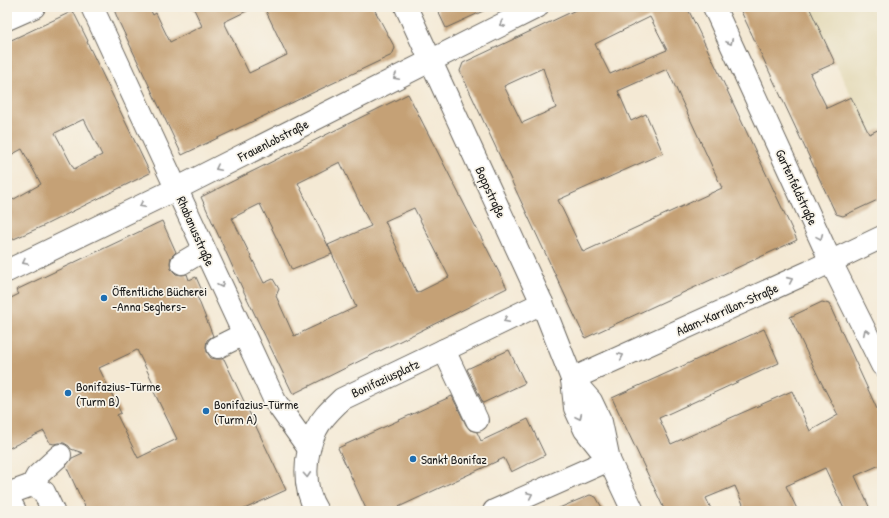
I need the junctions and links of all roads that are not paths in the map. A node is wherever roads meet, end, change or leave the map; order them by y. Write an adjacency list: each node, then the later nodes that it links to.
1 (34, 7): 6 (street)
2 (92, 7): 8 (street, Rhabanusstraße)
3 (406, 7): 7 (street, Boppstraße)
4 (537, 7): 7 (street, Frauenlobstraße, one-way to 7)
5 (714, 7): 11 (street, Gartenfeldstraße, one-way to 11)
6 (7, 19)
7 (430, 60): 8 (street, Frauenlobstraße, one-way to 8); 14 (street, Boppstraße)
8 (178, 188): 10 (street, Rhabanusstraße); 13 (street, Frauenlobstraße, one-way to 13)
9 (882, 237): 11 (street, Adam-Karrillon-Straße)
10 (204, 250): 12 (street); 15 (street, Rhabanusstraße, one-way to 15)
11 (831, 262): 18 (street, Gartenfeldstraße, one-way to 11); 19 (street, Adam-Karrillon-Straße, one-way to 11)
12 (182, 263)
13 (7, 271)
14 (542, 303): 17 (street, Bonifaziusplatz, one-way to 17); 19 (street, Boppstraße)
15 (244, 334): 16 (street); 21 (street, Rhabanusstraße)
16 (218, 347)
17 (444, 350): 20 (street); 21 (street, Bonifaziusplatz)
18 (882, 366)
19 (572, 379): 23 (street, Boppstraße)
20 (477, 420)
21 (309, 450): 26 (street, Bonifaziusplatz, one-way to 26)
22 (60, 455): 24 (street)
23 (609, 460): 29 (street, one-way to 23); 30 (street, Boppstraße)
24 (32, 485): 25 (street); 28 (street)
25 (7, 495): 27 (street)
26 (312, 509)
27 (15, 511)
28 (53, 511)
29 (494, 511)
30 (633, 511)

